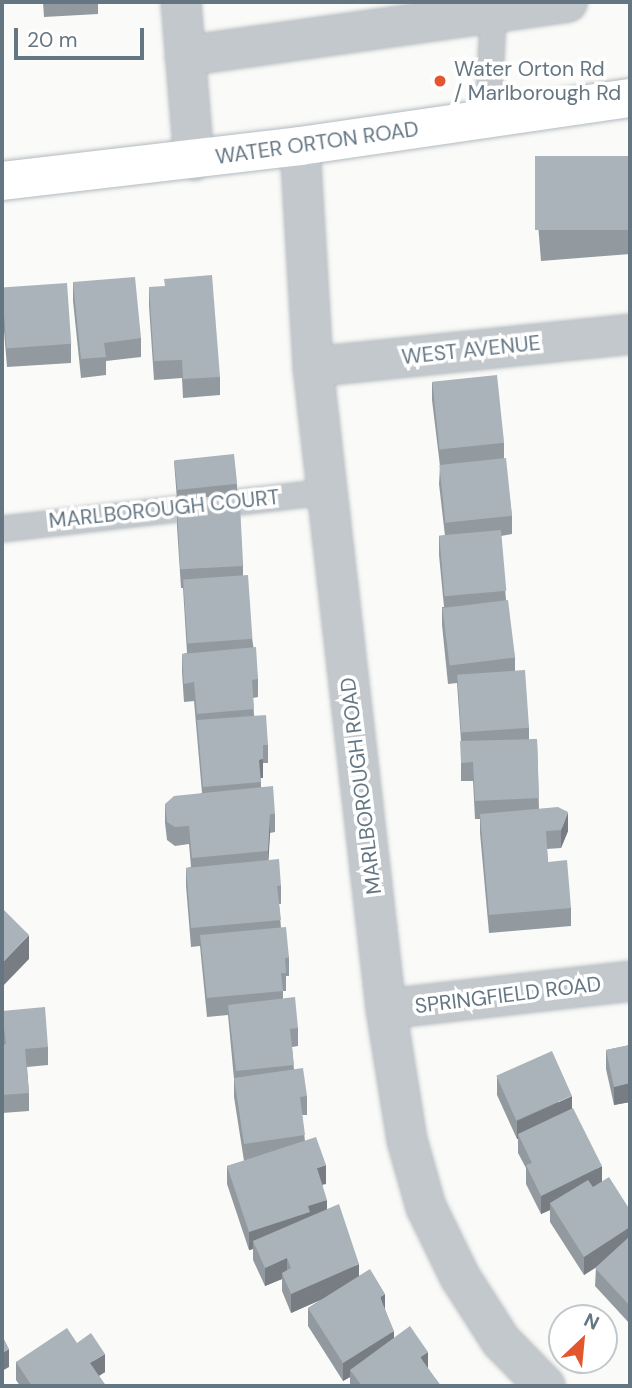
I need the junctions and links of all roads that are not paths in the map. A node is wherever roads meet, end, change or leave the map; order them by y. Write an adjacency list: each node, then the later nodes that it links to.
1 (181, 2): 4 (street)
2 (567, 2): 3 (street)
3 (495, 7): 4 (street); 6 (lane)
4 (185, 56): 8 (street)
5 (630, 98): 6 (main road, WATER ORTON ROAD)
6 (488, 119): 7 (main road, WATER ORTON ROAD)
7 (300, 146): 8 (main road, WATER ORTON ROAD); 11 (street, MARLBOROUGH ROAD)
8 (194, 160): 9 (main road, WATER ORTON ROAD)
9 (2, 181)
10 (630, 334): 11 (street, WEST AVENUE)
11 (313, 368): 12 (street, MARLBOROUGH ROAD)
12 (327, 492): 13 (lane, MARLBOROUGH COURT); 15 (street, MARLBOROUGH ROAD)
13 (2, 529)
14 (630, 981): 15 (street, SPRINGFIELD ROAD)
15 (386, 1009): 16 (street, MARLBOROUGH ROAD)
16 (545, 1386)

